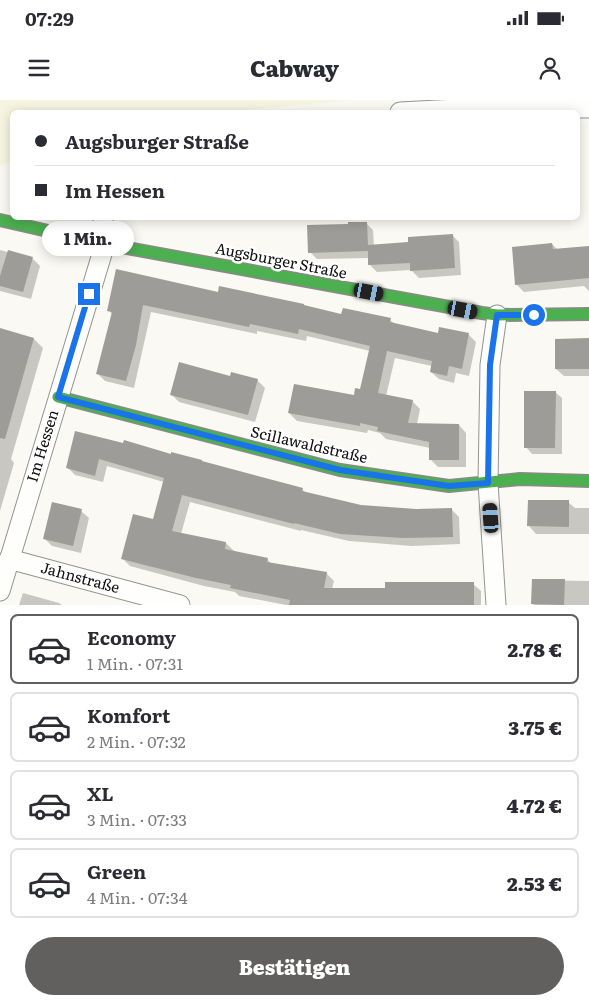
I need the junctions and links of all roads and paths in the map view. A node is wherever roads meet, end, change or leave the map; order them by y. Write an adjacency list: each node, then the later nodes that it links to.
1 (589, 108): 2 (street)
2 (438, 110)
3 (0, 220): 5 (street, Augsburger Straße)
4 (103, 220): 5 (street)
5 (105, 244): 7 (street, Augsburger Straße); 8 (street, Im Hessen)
6 (589, 314): 7 (street, Augsburger Straße)
7 (497, 315): 10 (street)
8 (58, 397): 10 (street, Scillawaldstraße); 11 (street, Im Hessen)
9 (589, 481): 10 (street, Scillawaldstraße)
10 (488, 483): 14 (street)
11 (9, 559): 12 (street, Im Hessen); 13 (street, Jahnstraße)
12 (0, 591)
13 (180, 605)
14 (496, 605)

